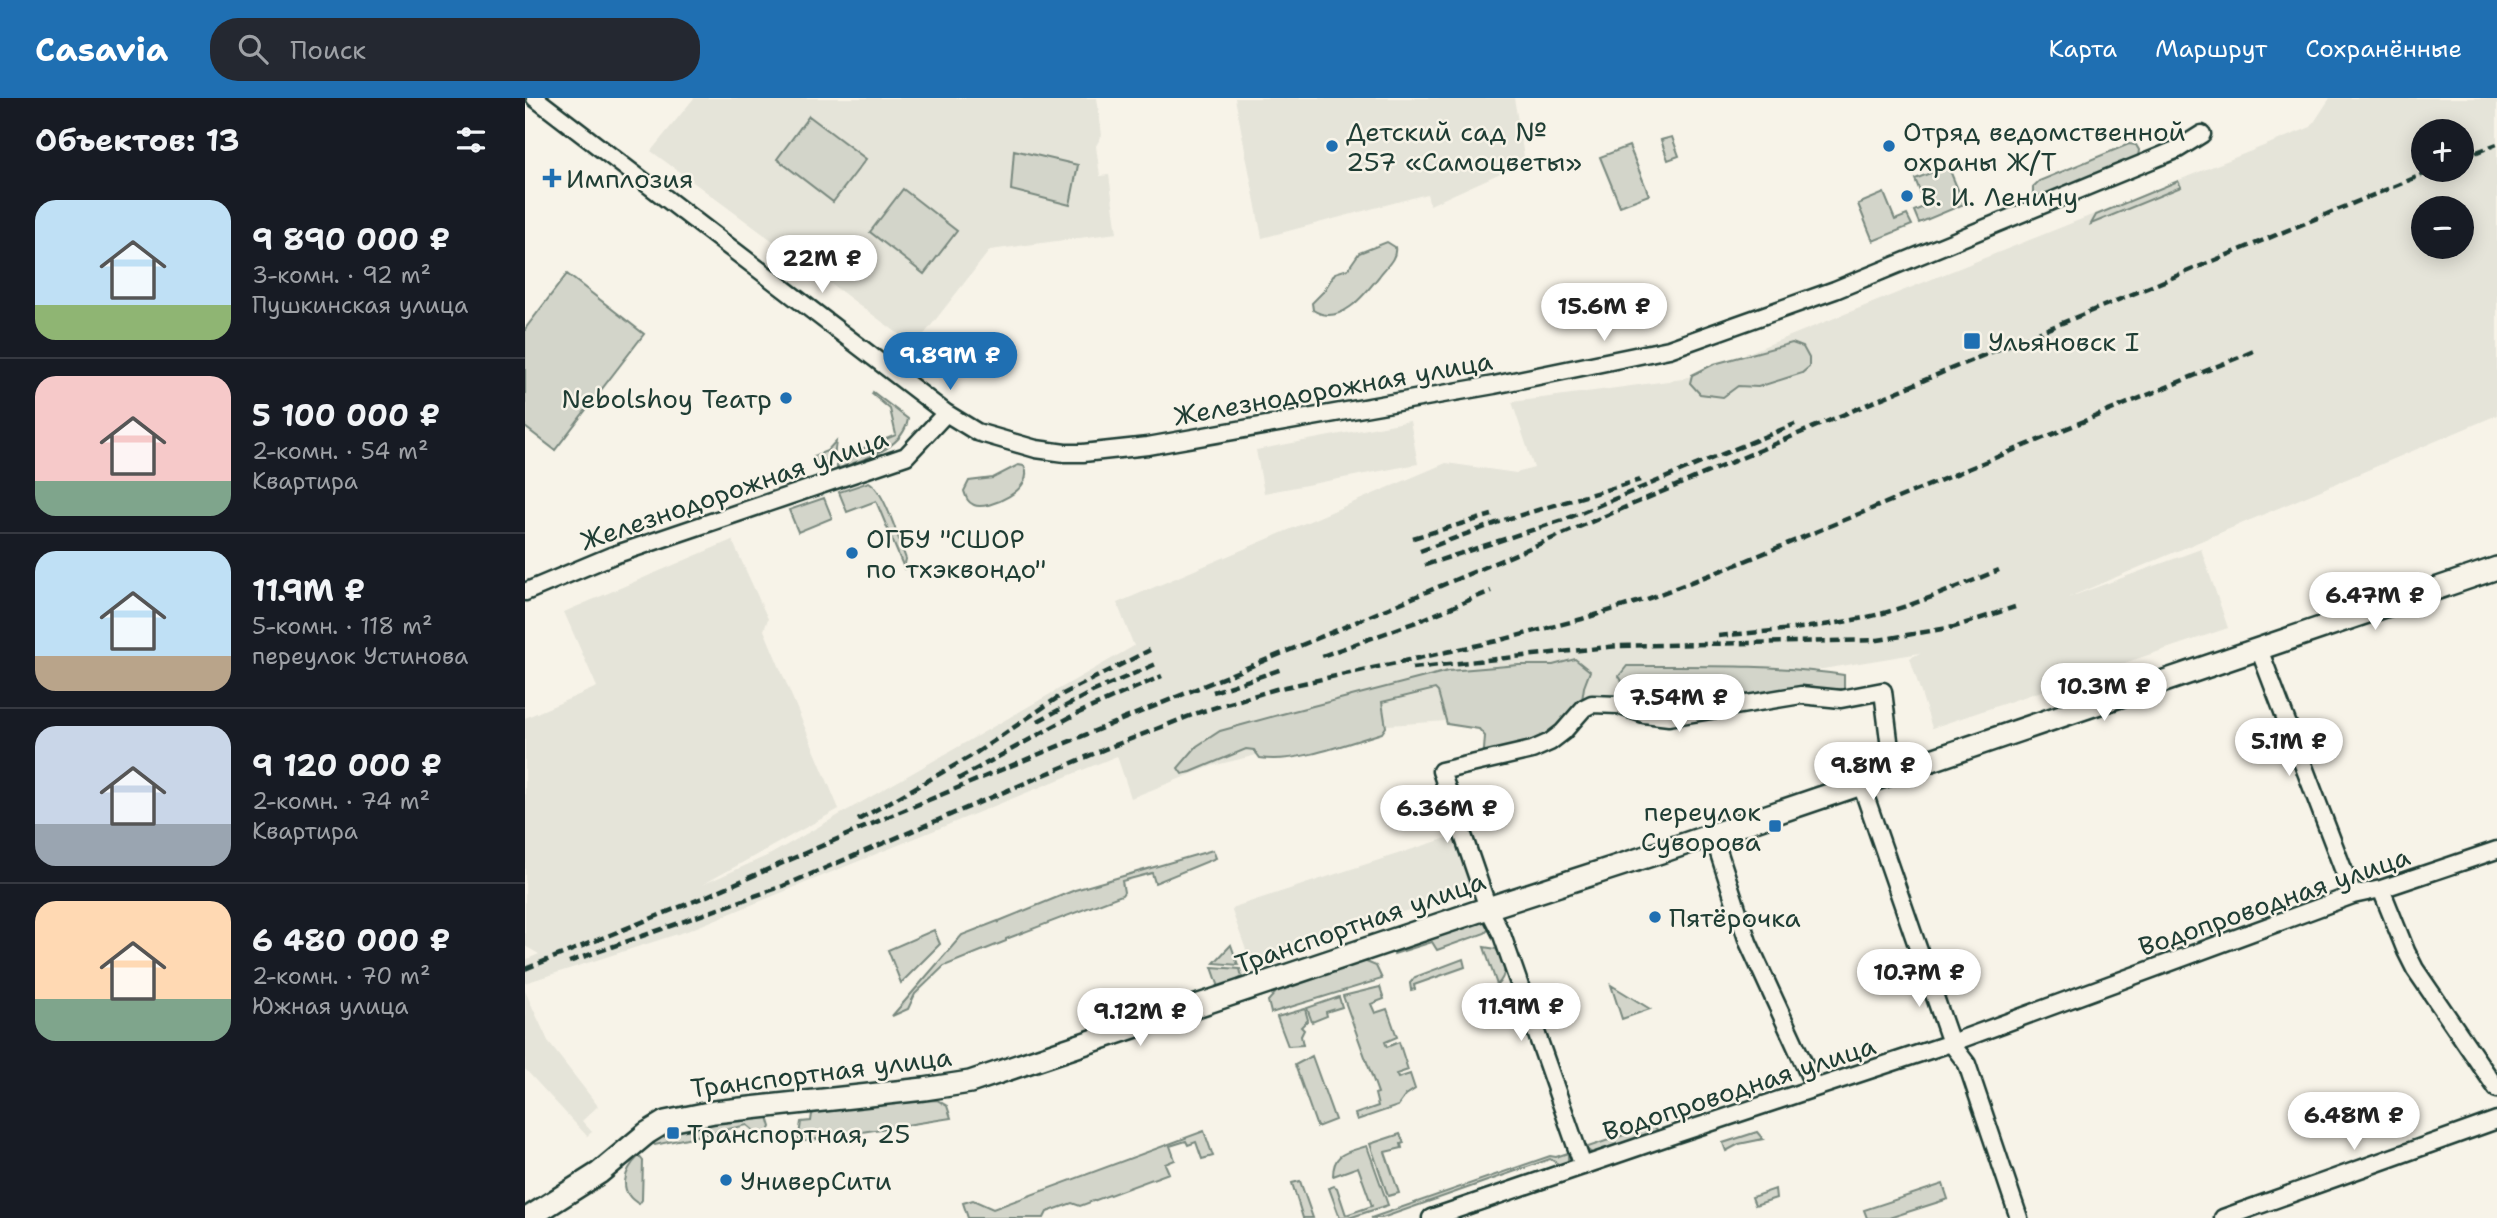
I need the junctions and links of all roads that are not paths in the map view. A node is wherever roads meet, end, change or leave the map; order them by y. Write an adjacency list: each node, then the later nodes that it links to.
1 (535, 98): 3 (street, Железнодорожная улица)
2 (2202, 134): 3 (street, Железнодорожная улица)
3 (946, 412): 5 (street, Железнодорожная улица)
4 (2497, 568): 6 (street, Транспортная улица)
5 (525, 592)
6 (2259, 649): 7 (street, Транспортная улица); 12 (street)
7 (1893, 773): 8 (street, Транспортная улица); 13 (street)
8 (1861, 784): 9 (street, Транспортная улица); 14 (street)
9 (1713, 835): 13 (street, Транспортная улица); 15 (street)
10 (2497, 850): 11 (street, Водопроводная улица)
11 (2381, 889): 12 (street, Водопроводная улица); 16 (street)
12 (2353, 895): 14 (street, Водопроводная улица)
13 (1488, 908): 18 (street); 20 (street, Транспортная улица)
14 (1951, 1043): 15 (street, Водопроводная улица); 22 (street)
15 (1815, 1088): 18 (street, Водопроводная улица)
16 (2497, 1089)
17 (2497, 1120): 23 (street)
18 (1583, 1166): 19 (street, Водопроводная улица)
19 (1466, 1212): 21 (street, Водопроводная улица)
20 (528, 1218)
21 (1431, 1218)
22 (2019, 1218)
23 (2223, 1218)

